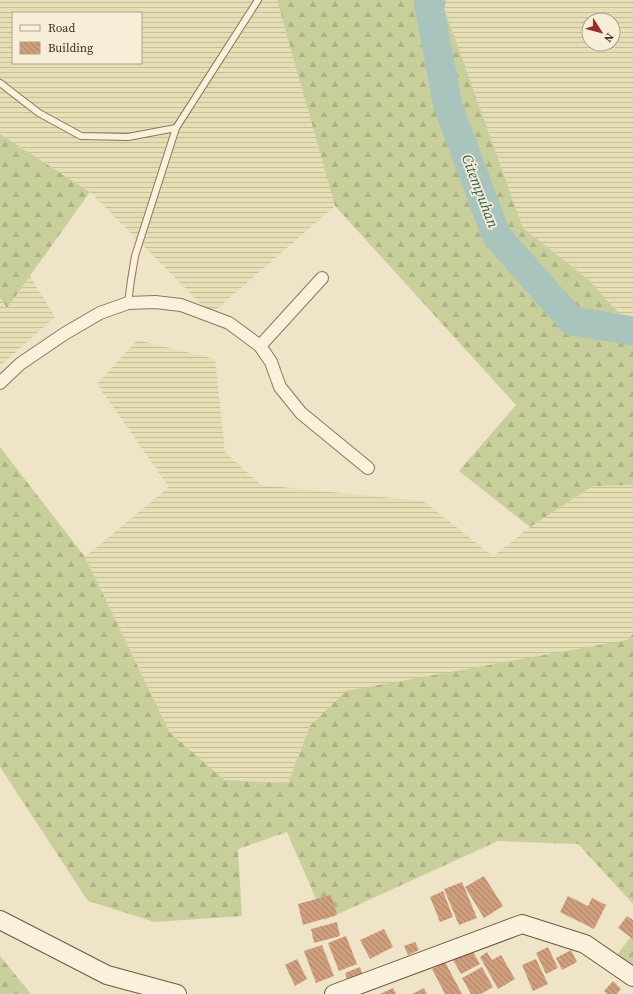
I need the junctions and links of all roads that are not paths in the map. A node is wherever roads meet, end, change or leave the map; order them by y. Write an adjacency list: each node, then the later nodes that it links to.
1 (258, 0): 3 (lane)
2 (0, 83): 3 (lane)
3 (176, 128): 5 (lane)
4 (322, 278): 6 (street)
5 (128, 302): 6 (street); 7 (street)
6 (260, 346): 8 (street)
7 (0, 383)
8 (368, 468)
9 (0, 920): 11 (main road)
10 (633, 977): 12 (main road)
11 (177, 994)
12 (334, 994)

